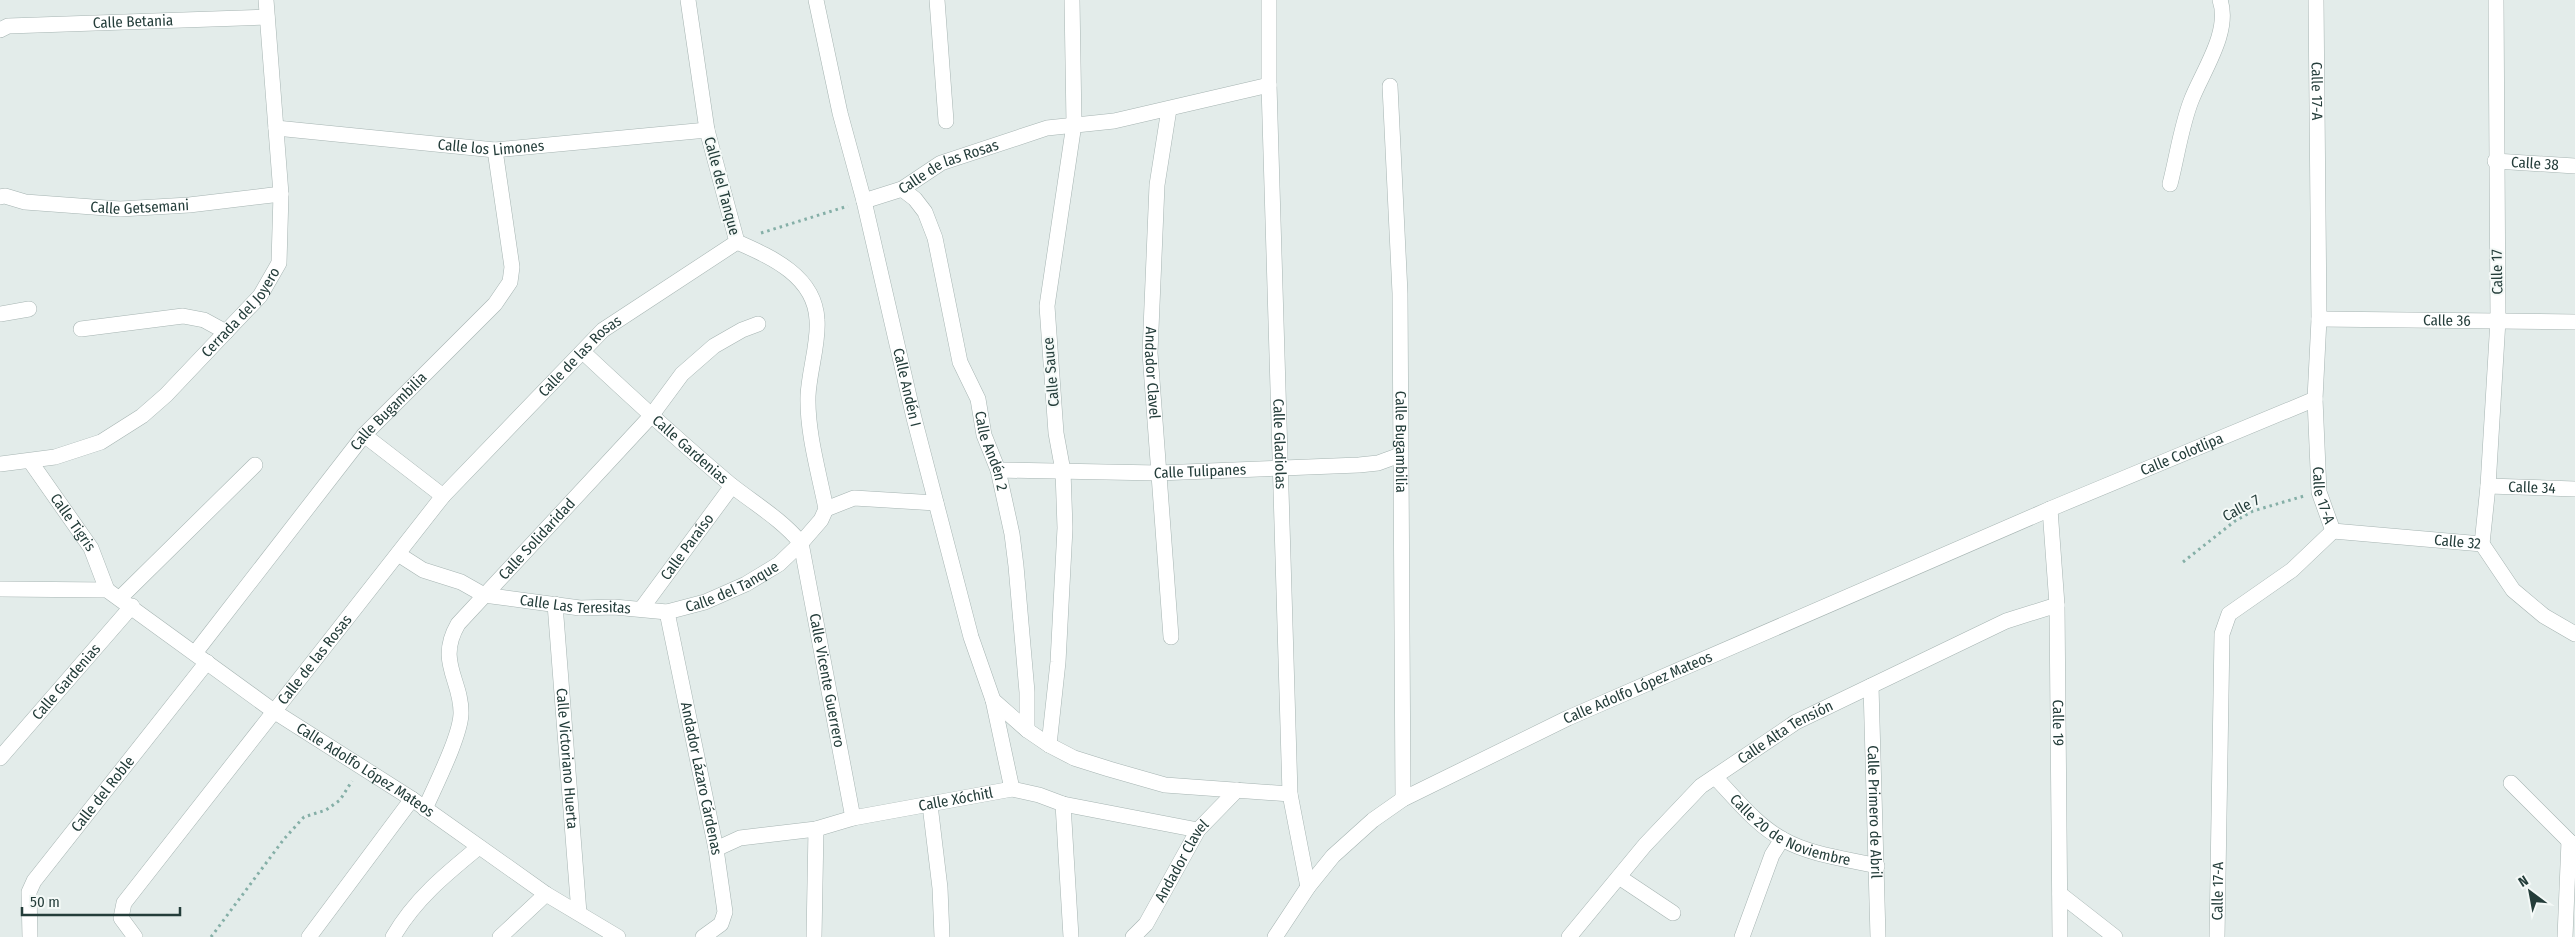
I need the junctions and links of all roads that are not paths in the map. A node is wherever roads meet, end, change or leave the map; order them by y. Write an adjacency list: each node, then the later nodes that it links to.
1 (266, 0): 10 (street, Cerrada del Joyero)
2 (688, 0): 18 (street, Calle del Tanque)
3 (816, 0): 26 (street, Calle Andén I)
4 (937, 0): 15 (street)
5 (1072, 0): 16 (street, Calle Sauce)
6 (1269, 0): 12 (street, Calle Gladiolas)
7 (2220, 0): 22 (street)
8 (2316, 0): 30 (street, Calle 17-A)
9 (2496, 0): 20 (street, Calle 17)
10 (267, 16): 11 (street, Calle Betania); 17 (street, Cerrada del Joyero)
11 (0, 30)
12 (1269, 85): 14 (street, Calle de las Rosas); 44 (street, Calle Gladiolas)
13 (1390, 86): 40 (street, Calle Bugambilia)
14 (1169, 110): 16 (street, Calle de las Rosas); 47 (street, Andador Clavel)
15 (946, 120)
16 (1074, 124): 23 (street, Calle de las Rosas); 46 (street, Calle Sauce)
17 (276, 128): 19 (street, Calle los Limones); 24 (street, Cerrada del Joyero)
18 (707, 130): 19 (street, Calle los Limones); 27 (street, Calle del Tanque)
19 (495, 150): 39 (street, Calle Bugambilia)
20 (2495, 161): 21 (street, Calle 38); 31 (street, Calle 17)
21 (2575, 166)
22 (2170, 184)
23 (902, 189): 26 (street, Calle de las Rosas); 45 (street, Calle Andén 2)
24 (281, 194): 25 (street, Calle Getsemani); 35 (street, Cerrada del Joyero)
25 (3, 197)
26 (864, 201): 52 (street, Calle Andén I)
27 (737, 242): 36 (street, Calle de las Rosas); 53 (street, Calle del Tanque)
28 (29, 309): 29 (street)
29 (0, 314)
30 (2319, 319): 31 (street, Calle 36); 37 (street, Calle 17-A)
31 (2498, 320): 32 (street, Calle 36); 49 (street, Calle 17)
32 (2575, 322)
33 (758, 324): 38 (street, Calle Solidaridad)
34 (81, 329): 35 (street)
35 (226, 332): 41 (street, Cerrada del Joyero)
36 (583, 352): 38 (street, Calle Gardenias); 51 (street, Calle de las Rosas)
37 (2315, 399): 54 (street, Calle Colotlipa); 55 (street, Calle 17-A)
38 (651, 416): 48 (street, Calle Gardenias); 61 (street, Calle Solidaridad)
39 (364, 435): 51 (street); 69 (street, Calle Bugambilia)
40 (1400, 456): 44 (street, Calle Tulipanes); 82 (street, Calle Bugambilia)
41 (30, 461): 42 (street, Cerrada del Joyero); 60 (street, Calle Tigris)
42 (0, 464)
43 (255, 465): 62 (street, Calle Gardenias)
44 (1282, 468): 47 (street, Calle Tulipanes); 80 (street, Calle Gladiolas)
45 (998, 470): 46 (street, Calle Tulipanes); 73 (street, Calle Andén 2)
46 (1063, 471): 47 (street, Calle Tulipanes); 74 (street, Calle Sauce)
47 (1158, 473): 68 (street, Andador Clavel)
48 (732, 486): 56 (street, Calle Gardenias); 65 (street, Calle Paraíso)
49 (2488, 486): 50 (street, Calle 34); 57 (street, Calle 17)
50 (2575, 489)
51 (443, 496): 58 (street, Calle de las Rosas)
52 (936, 503): 53 (street); 71 (street, Calle Andén I)
53 (826, 509): 56 (street, Calle del Tanque)
54 (2050, 509): 64 (street, Calle 19); 82 (street, Calle Adolfo López Mateos)
55 (2333, 531): 57 (street, Calle 32); 117 (street, Calle 17-A)
56 (801, 543): 66 (street, Calle del Tanque); 86 (street, Calle Vicente Guerrero)
57 (2482, 544): 67 (street, Calle 32)
58 (398, 554): 61 (street, Calle Las Teresitas); 72 (street, Calle de las Rosas)
59 (0, 589): 60 (street)
60 (107, 590): 62 (street, Calle Adolfo López Mateos)
61 (484, 595): 63 (street, Calle Las Teresitas); 85 (street, Calle Solidaridad)
62 (126, 602): 69 (street, Calle Adolfo López Mateos); 75 (street, Calle Gardenias)
63 (555, 604): 65 (street, Calle Las Teresitas); 98 (street, Calle Victoriano Huerta)
64 (2057, 605): 70 (street, Calle Alta Tensión); 97 (street, Calle 19)
65 (642, 608): 66 (street, Calle del Tanque)
66 (667, 612): 92 (street, Andador Lázaro Cárdenas)
67 (2575, 634)
68 (1171, 637)
69 (201, 657): 72 (street, Calle Adolfo López Mateos); 100 (street, Calle del Roble)
70 (1871, 686): 76 (street, Calle Alta Tensión); 93 (street, Calle Primero de Abril)
71 (993, 700): 73 (street, Calle Andén I); 78 (street)
72 (275, 712): 81 (street, Calle Adolfo López Mateos); 101 (street, Calle de las Rosas)
73 (1027, 730): 74 (street, Calle Andén I)
74 (1049, 745): 79 (street, Calle Andén I)
75 (0, 758)
76 (1715, 777): 89 (street, Calle 20 de Noviembre); 94 (street, Calle Alta Tensión)
77 (2511, 783): 90 (street)
78 (1012, 790): 83 (street, Calle Xóchitl); 84 (street, Calle Xóchitl)
79 (1237, 790): 80 (street); 88 (street, Andador Clavel)
80 (1290, 794): 95 (street, Calle Gladiolas)
81 (412, 799): 85 (street, Calle Adolfo López Mateos); 102 (street)
82 (1403, 799): 95 (street, Calle Adolfo López Mateos)
83 (930, 804): 86 (street, Calle Xóchitl); 108 (street)
84 (1063, 804): 88 (street, Calle Xóchitl); 109 (street)
85 (425, 808): 91 (street, Calle Adolfo López Mateos)
86 (853, 818): 87 (street, Calle Xóchitl)
87 (816, 829): 92 (street, Calle Xóchitl); 107 (street)
88 (1198, 830): 110 (street, Andador Clavel)
89 (1782, 839): 93 (street, Calle 20 de Noviembre); 113 (street)
90 (2572, 842): 118 (street)
91 (479, 847): 96 (street, Calle Adolfo López Mateos); 103 (street)
92 (716, 849): 106 (street, Andador Lázaro Cárdenas)
93 (1877, 866): 114 (street, Calle Primero de Abril)
94 (1619, 877): 99 (street); 112 (street, Calle Alta Tensión)
95 (1308, 886): 111 (street, Calle Adolfo López Mateos)
96 (546, 894): 98 (street, Calle Adolfo López Mateos); 104 (street)
97 (2060, 894): 115 (street, Calle 19); 116 (street)
98 (579, 913): 105 (street, Calle Adolfo López Mateos)
99 (1673, 913)
100 (30, 937)
101 (135, 937)
102 (309, 937)
103 (393, 937)
104 (500, 937)
105 (618, 937)
106 (704, 937)
107 (814, 937)
108 (942, 937)
109 (1071, 937)
110 (1133, 937)
111 (1275, 937)
112 (1569, 937)
113 (1742, 937)
114 (1878, 937)
115 (2060, 937)
116 (2115, 937)
117 (2217, 937)
118 (2565, 937)

